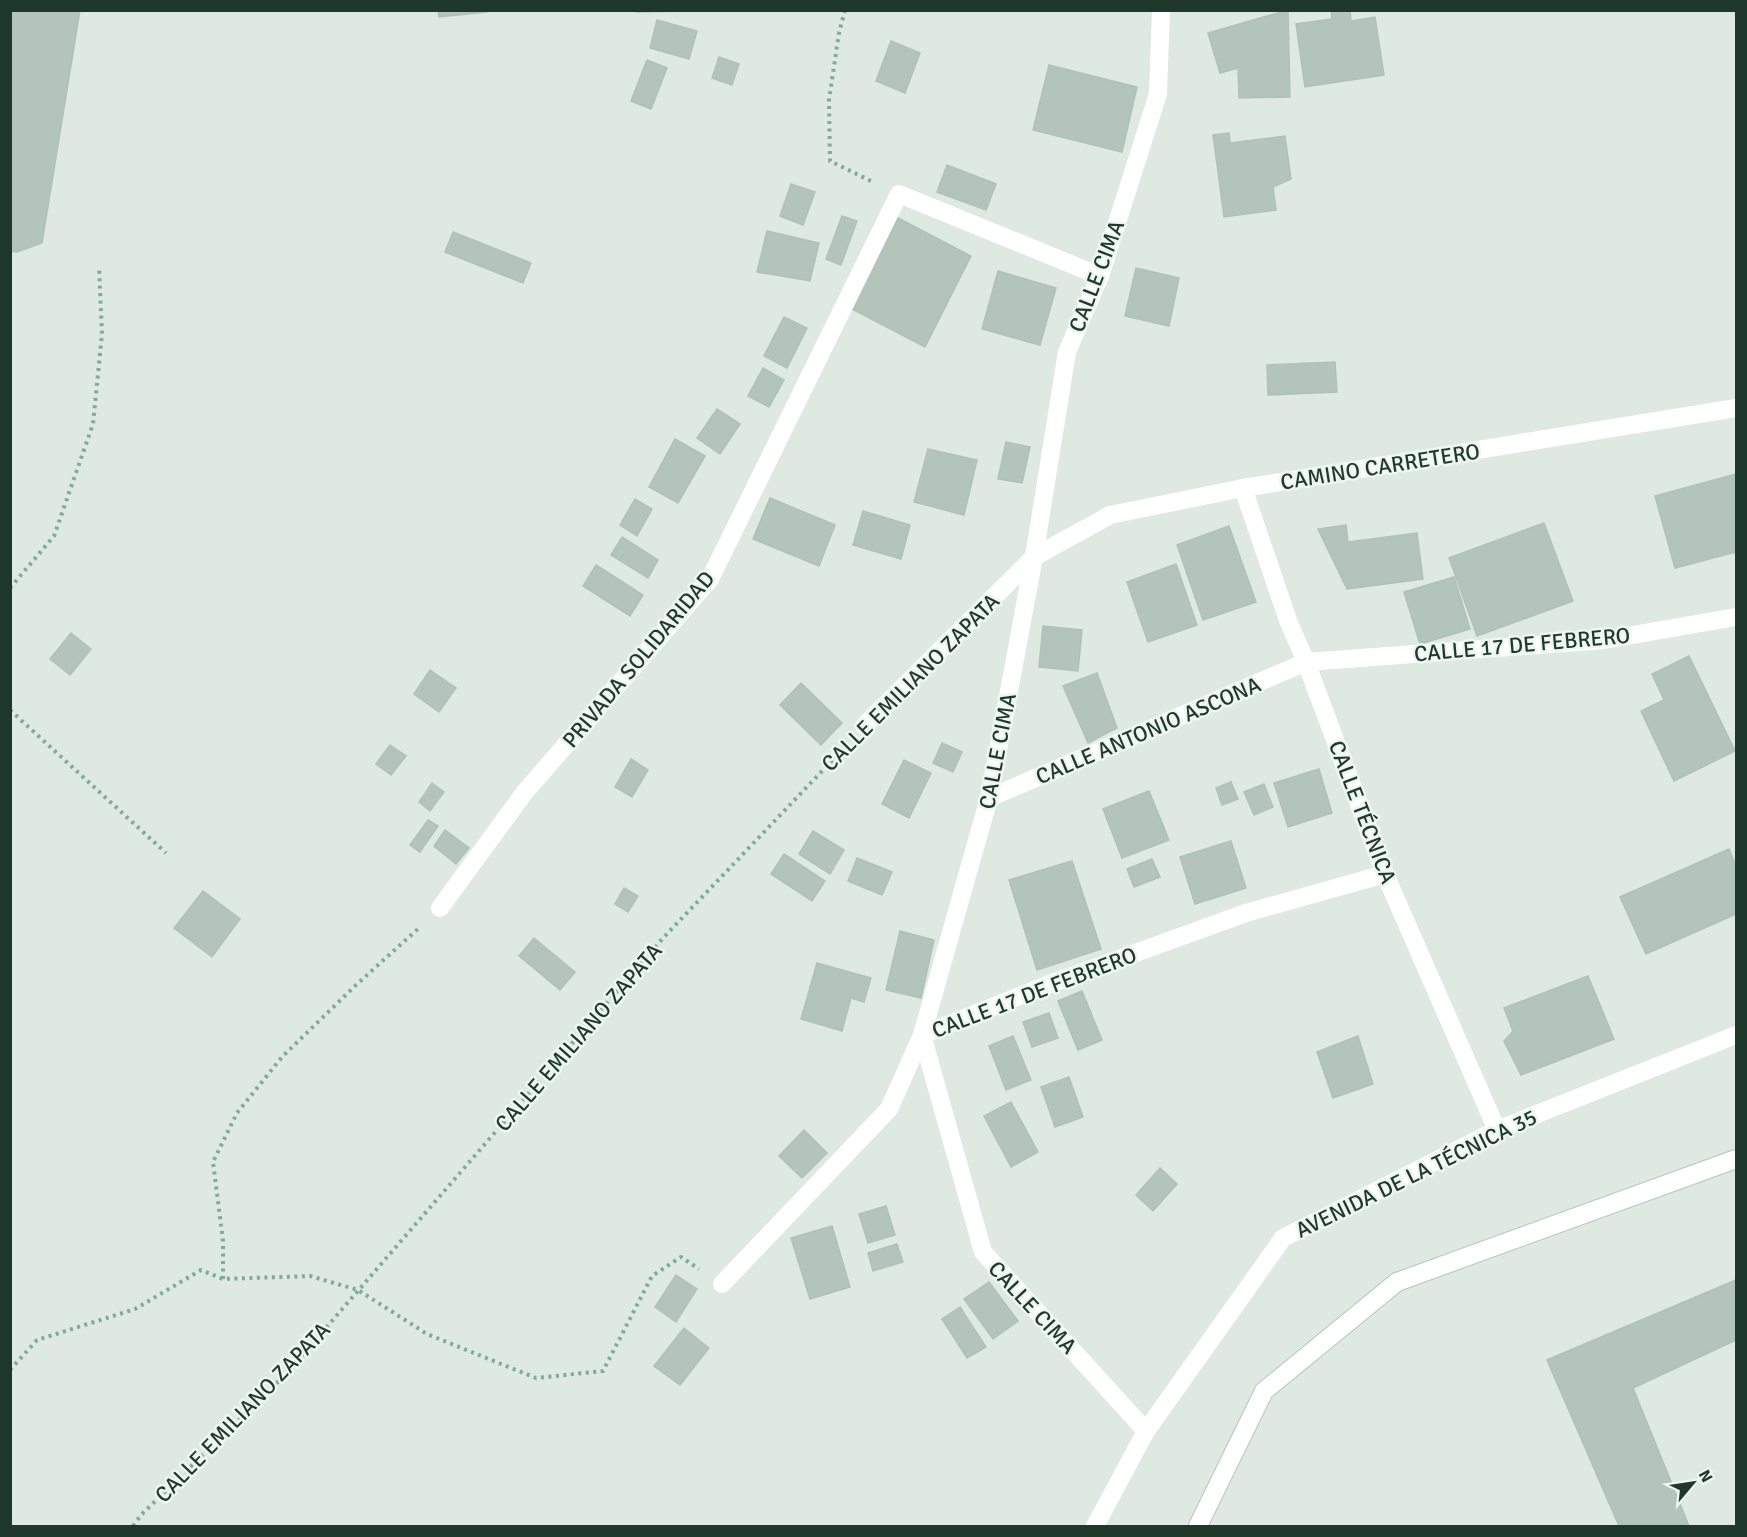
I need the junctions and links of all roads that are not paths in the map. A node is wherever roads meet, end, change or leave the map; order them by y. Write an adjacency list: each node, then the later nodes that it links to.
1 (1161, 10): 2 (street, CALLE CIMA)
2 (1100, 276): 5 (street, CALLE CIMA); 11 (street, PRIVADA SOLIDARIDAD)
3 (1737, 408): 4 (street, CAMINO CARRETERO)
4 (1243, 488): 5 (street, CAMINO CARRETERO); 7 (street, CALLE TÉCNICA)
5 (1034, 557): 8 (street, CALLE EMILIANO ZAPATA); 9 (street, CALLE CIMA)
6 (1737, 617): 7 (street, CALLE 17 DE FEBRERO)
7 (1306, 662): 9 (street, CALLE ANTONIO ASCONA); 10 (street, CALLE TÉCNICA)
8 (864, 726)
9 (989, 798): 12 (street, CALLE CIMA)
10 (1385, 874): 12 (street, CALLE 17 DE FEBRERO); 14 (street, CALLE TÉCNICA)
11 (440, 908)
12 (922, 1035): 16 (street, CALLE 17 DE FEBRERO); 17 (street, CALLE CIMA)
13 (1737, 1035): 14 (street, AVENIDA DE LA TÉCNICA 35)
14 (1497, 1130): 17 (street, AVENIDA DE LA TÉCNICA 35)
15 (1737, 1159): 19 (street)
16 (722, 1284)
17 (1146, 1431): 18 (street, AVENIDA DE LA TÉCNICA 35)
18 (1095, 1527)
19 (1198, 1527)

